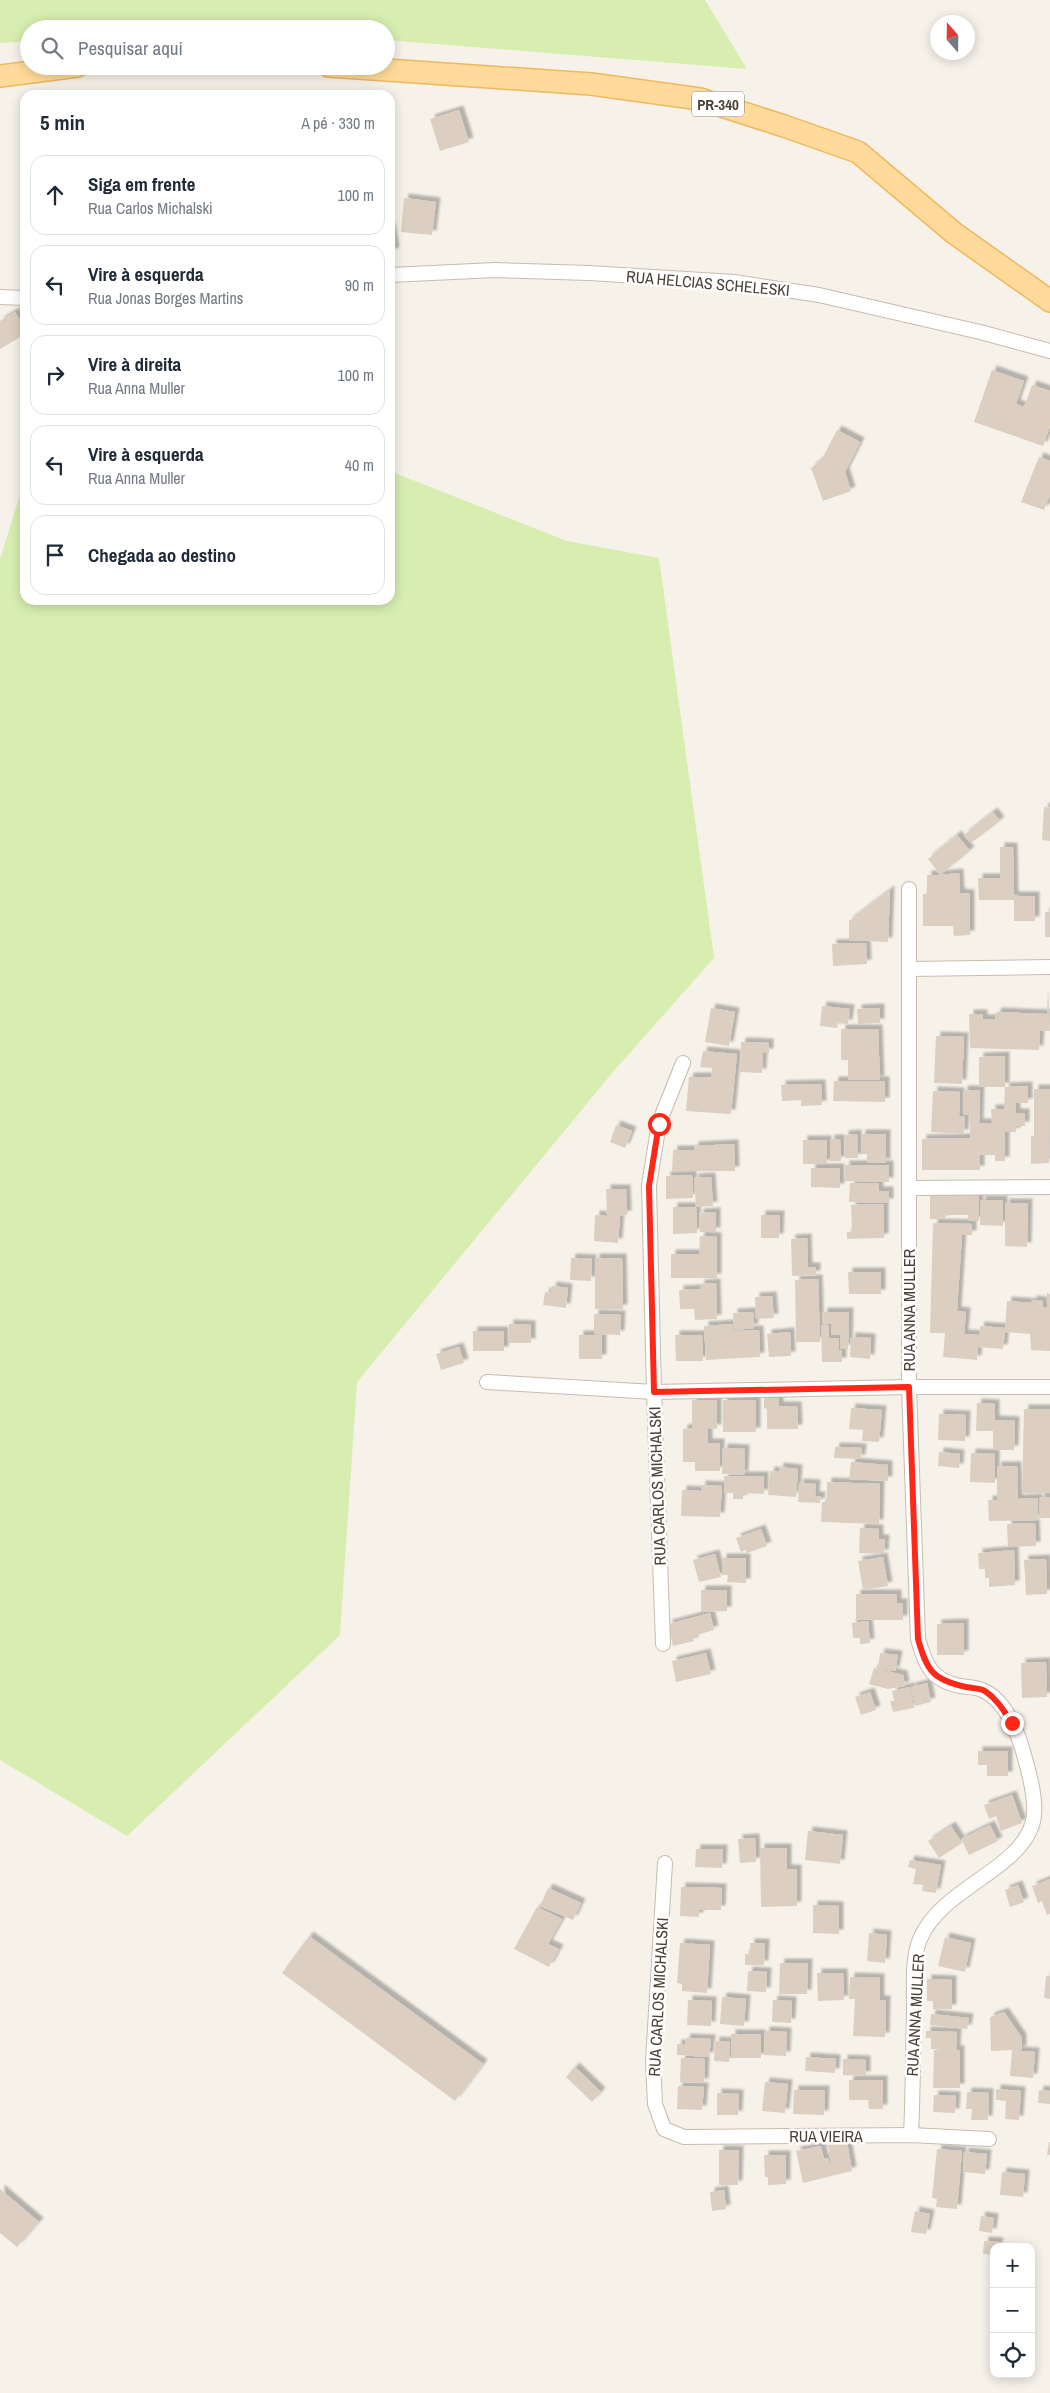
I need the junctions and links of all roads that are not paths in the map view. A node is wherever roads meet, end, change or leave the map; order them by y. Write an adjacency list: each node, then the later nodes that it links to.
1 (395, 71): 7 (main road, PR-340)
2 (20, 73): 3 (main road)
3 (0, 76)
4 (395, 275): 8 (street, RUA HELCIAS SCHELESKI)
5 (0, 297): 6 (street)
6 (20, 298)
7 (1050, 300)
8 (1050, 351)
9 (908, 889): 11 (street, RUA ANNA MULLER)
10 (1050, 967): 11 (street)
11 (909, 969): 14 (street, RUA ANNA MULLER)
12 (683, 1063): 18 (street, RUA CARLOS MICHALSKI)
13 (1050, 1187): 14 (street)
14 (909, 1188): 16 (street, RUA ANNA MULLER)
15 (487, 1382): 18 (street)
16 (909, 1387): 17 (street); 18 (street); 22 (street, RUA ANNA MULLER)
17 (1050, 1387)
18 (654, 1392): 19 (street, RUA CARLOS MICHALSKI)
19 (663, 1644)
20 (665, 1863): 21 (street, RUA CARLOS MICHALSKI)
21 (664, 2129): 22 (street, RUA VIEIRA)
22 (911, 2135): 23 (street, RUA VIEIRA)
23 (989, 2139)

